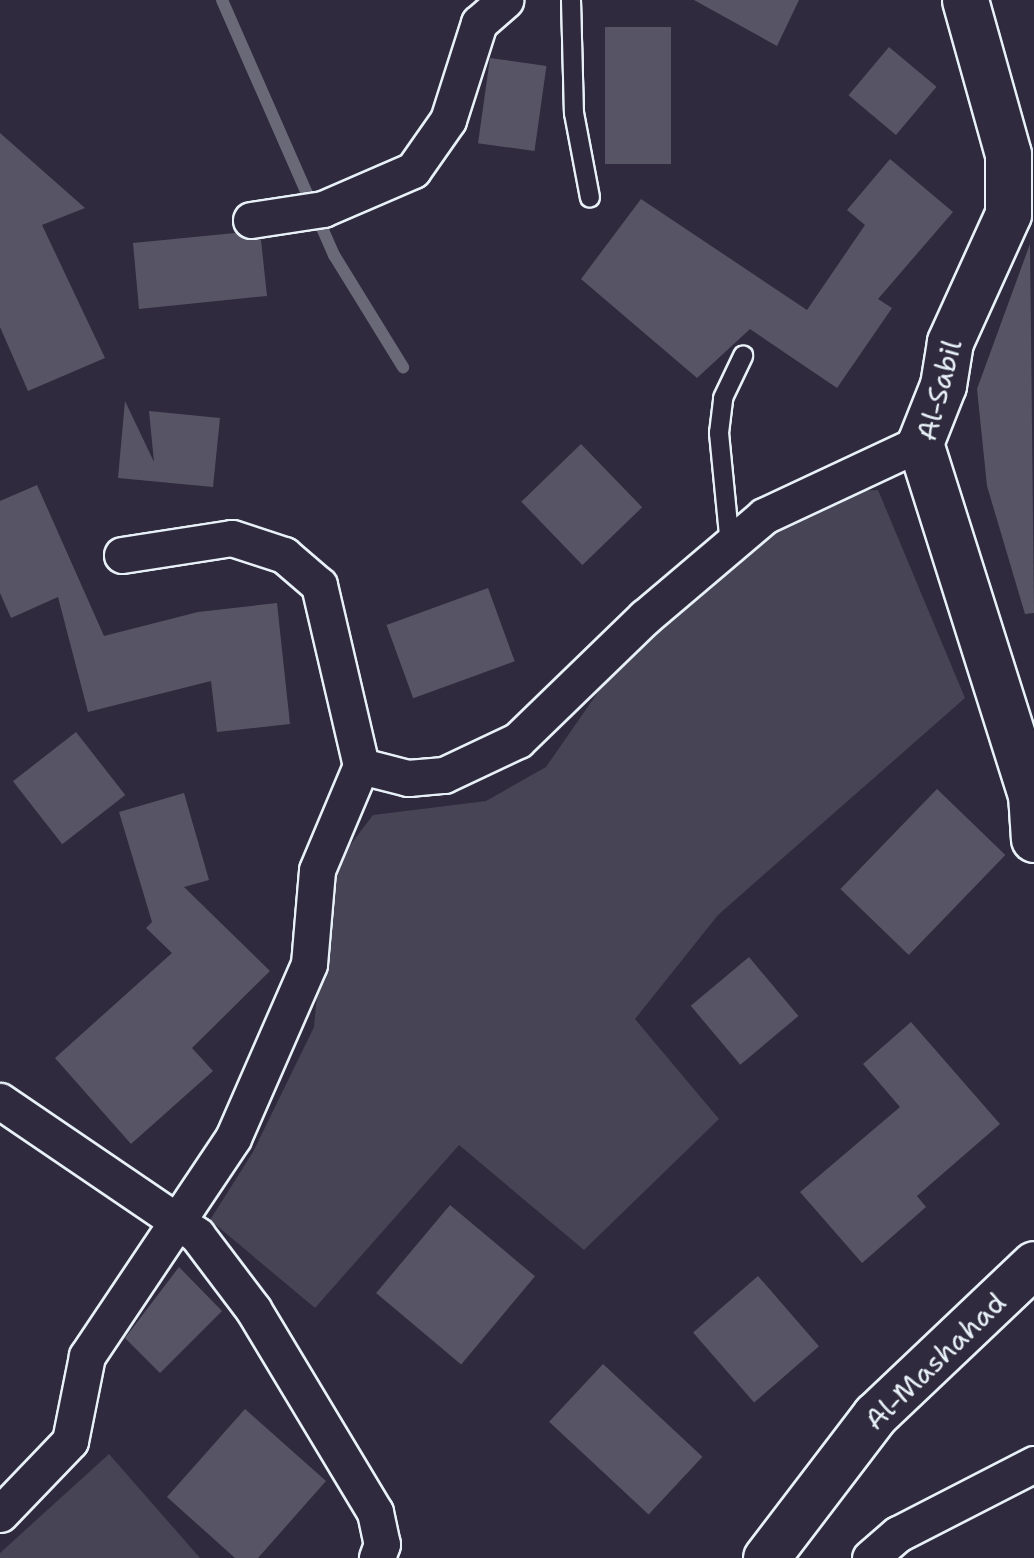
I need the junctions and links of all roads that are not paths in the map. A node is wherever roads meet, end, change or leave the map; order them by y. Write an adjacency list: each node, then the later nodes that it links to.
1 (505, 0): 6 (street)
2 (571, 0): 4 (lane)
3 (965, 0): 5 (street, Al-Sabil)
4 (590, 198)
5 (1021, 219): 8 (street, Al-Sabil)
6 (251, 220)
7 (743, 356): 9 (lane)
8 (920, 443): 9 (street); 11 (street, Al-Sabil)
9 (730, 546): 12 (street)
10 (122, 555): 12 (street)
11 (1027, 752): 13 (street, Al-Sabil)
12 (362, 766): 15 (street)
13 (1034, 839)
14 (0, 1101): 15 (street)
15 (179, 1219): 18 (street); 19 (street)
16 (1034, 1264): 20 (street, Al-Mashahad)
17 (1034, 1464): 21 (street)
18 (0, 1514)
19 (376, 1558)
20 (766, 1558)
21 (870, 1558)

